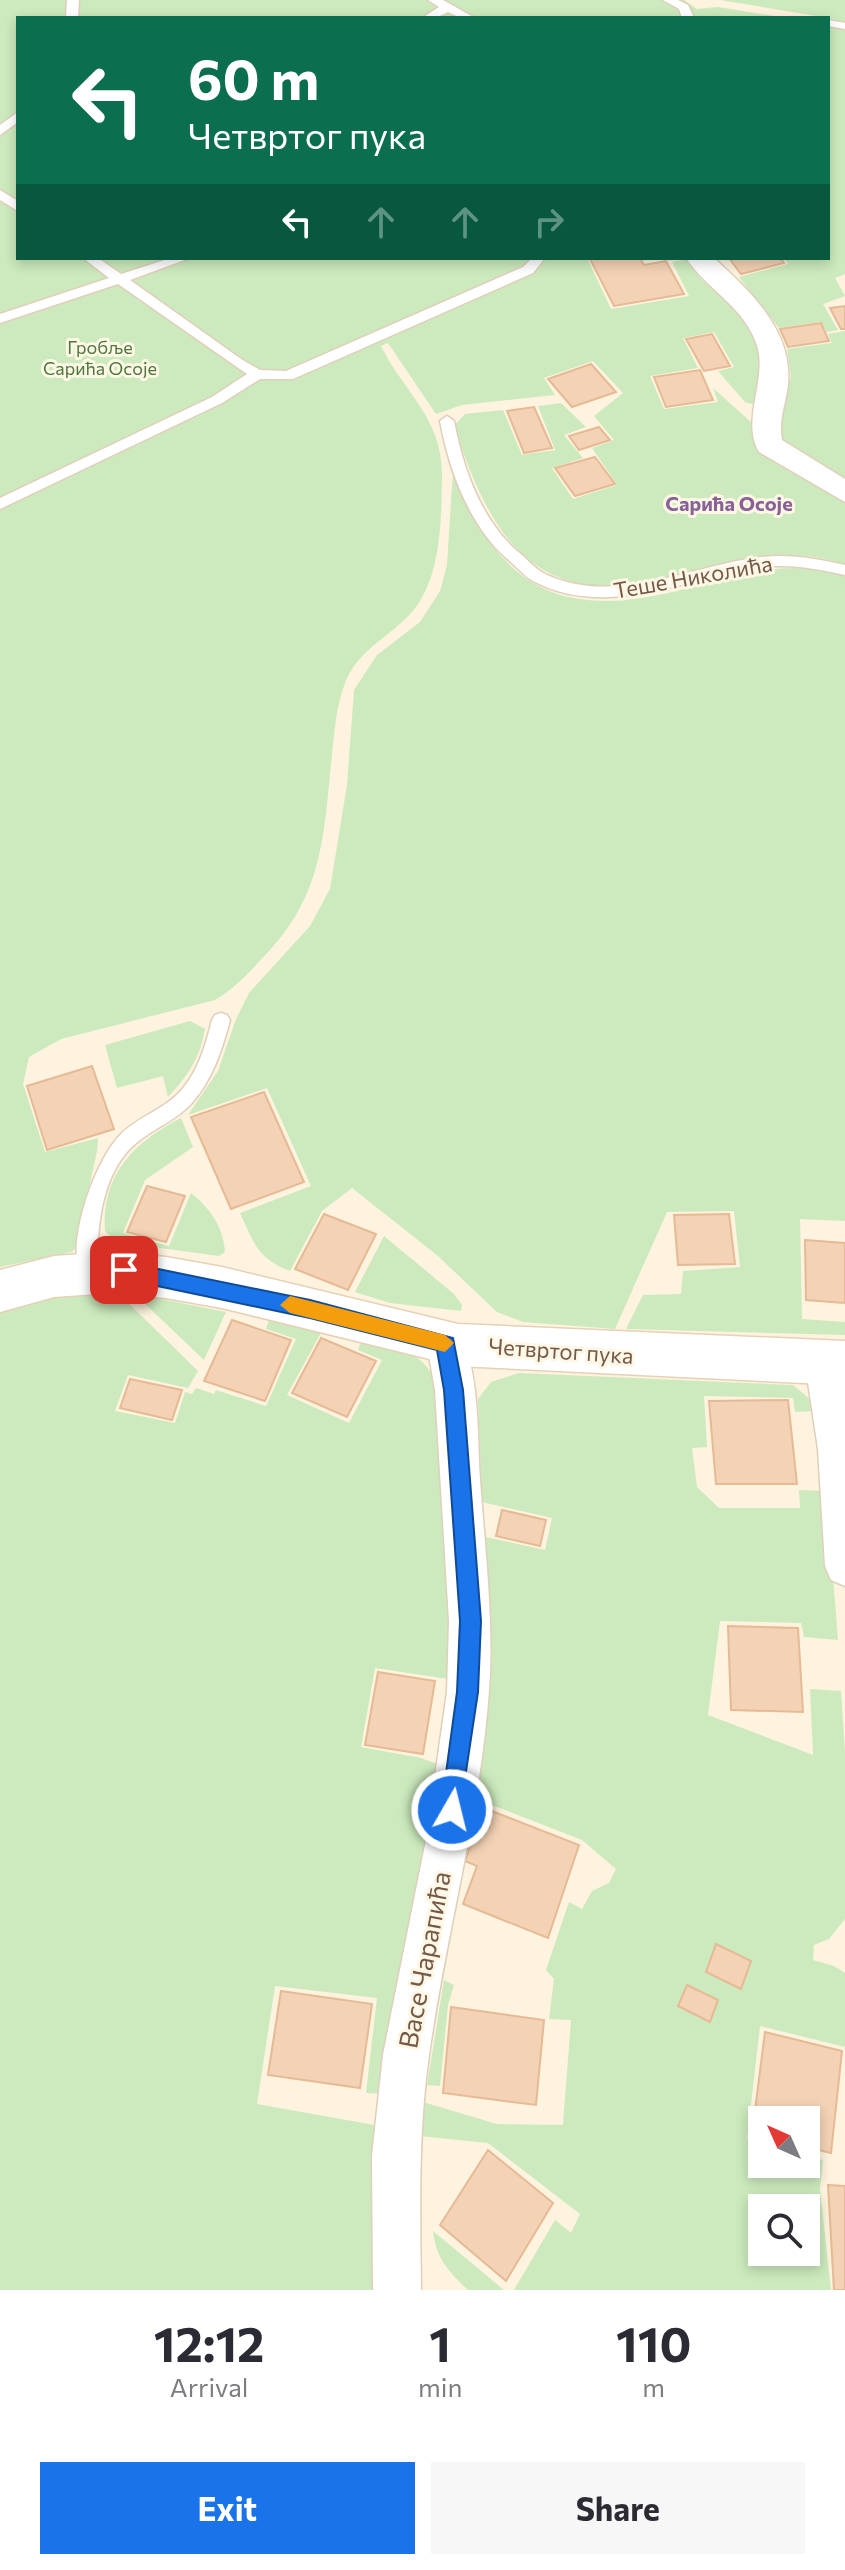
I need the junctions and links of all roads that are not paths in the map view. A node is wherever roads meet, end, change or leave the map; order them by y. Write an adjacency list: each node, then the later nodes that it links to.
1 (434, 0): 3 (lane)
2 (669, 0): 6 (lane)
3 (447, 7): 4 (lane); 5 (lane)
4 (431, 16)
5 (465, 16)
6 (687, 16)
7 (830, 23): 8 (lane)
8 (845, 26)
9 (16, 118): 10 (lane)
10 (0, 131)
11 (92, 260): 15 (lane)
12 (178, 260): 15 (lane)
13 (537, 260): 17 (lane)
14 (701, 260): 19 (street)
15 (118, 279): 16 (lane); 17 (lane)
16 (0, 319)
17 (257, 374): 20 (lane)
18 (447, 421): 21 (lane, Теше Николића)
19 (845, 492)
20 (0, 504)
21 (845, 570)
22 (221, 1020): 23 (lane)
23 (88, 1271): 24 (street, Четвртог пука); 25 (street, Четвртог пука)
24 (0, 1291)
25 (446, 1344): 26 (street, Четвртог пука); 28 (street, Васе Чарапића)
26 (835, 1363): 27 (street)
27 (845, 1566)
28 (397, 2290)

